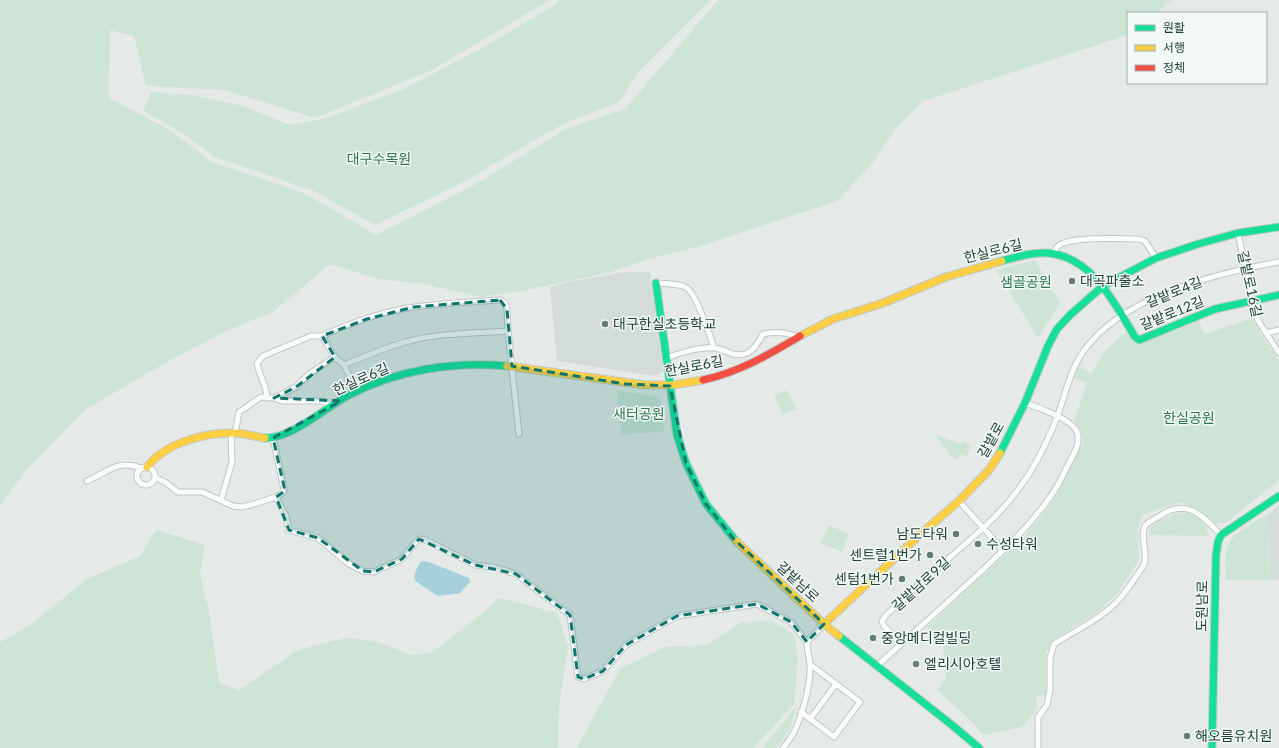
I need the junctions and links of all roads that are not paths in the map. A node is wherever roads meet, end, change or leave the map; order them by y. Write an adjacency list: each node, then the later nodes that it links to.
1 (1279, 227): 2 (street, 갈밭로)
2 (1238, 233): 4 (street, 갈밭로); 6 (street, 갈밭로16길)
3 (1053, 254): 4 (street); 8 (street, 한실로6길); 16 (street, 한실로6길)
4 (1156, 258): 8 (street, 갈밭로)
5 (1279, 262): 6 (street, 갈밭로4길)
6 (1245, 268): 10 (street, 갈밭로16길); 11 (street, 갈밭로4길)
7 (656, 283): 17 (street); 21 (street, 갈밭남로)
8 (1103, 286): 11 (street, 갈밭로12길); 29 (street, 갈밭로)
9 (1279, 295): 10 (street, 갈밭로12길)
10 (1252, 300): 11 (street, 갈밭로12길); 14 (street, 갈밭로16길)
11 (1122, 316): 31 (street, 갈밭로4길)
12 (1279, 330): 14 (street, 갈밭로16길)
13 (508, 331): 15 (street); 23 (street); 24 (street)
14 (1266, 333): 19 (street, 갈밭로16길)
15 (322, 336): 20 (street); 27 (street)
16 (798, 337): 18 (street); 22 (street, 한실로6길)
17 (714, 348): 18 (street); 21 (street)
18 (750, 352): 22 (street)
19 (1279, 353)
20 (335, 357): 23 (street); 28 (street)
21 (666, 358): 25 (street, 갈밭남로)
22 (757, 361): 25 (street, 한실로6길)
23 (344, 365): 26 (street)
24 (512, 366): 25 (street, 한실로6길); 26 (street, 한실로6길); 33 (street)
25 (670, 386): 45 (street, 갈밭남로)
26 (357, 392): 30 (street, 한실로6길)
27 (267, 398): 28 (street); 32 (street)
28 (274, 398): 30 (street)
29 (1026, 402): 31 (street); 41 (street, 갈밭로)
30 (331, 407): 34 (street, 한실로6길)
31 (1057, 416): 42 (street, 갈밭로4길); 44 (street)
32 (233, 433): 34 (street); 35 (street); 40 (street)
33 (519, 434)
34 (273, 438): 39 (street)
35 (144, 467): 36 (street); 36 (street); 37 (street)
36 (156, 478): 40 (street)
37 (88, 481)
38 (1279, 496): 43 (street)
39 (276, 497): 40 (street); 46 (street)
40 (221, 500)
41 (959, 501): 42 (street); 45 (street, 갈밭로)
42 (983, 528): 44 (street); 47 (street, 갈밭남로9길)
43 (1221, 535): 55 (street); 56 (street, 도원남로)
44 (1003, 550): 47 (street)
45 (824, 624): 46 (street); 49 (street, 갈밭남로)
46 (807, 642): 48 (street)
47 (901, 644): 49 (street)
48 (811, 665): 50 (street); 51 (street)
49 (877, 666): 54 (street, 갈밭남로)
50 (836, 684): 52 (street); 52 (street)
51 (801, 712): 52 (street); 53 (street)
52 (810, 719)
53 (783, 748)
54 (979, 748)
55 (1038, 748)
56 (1212, 748)

